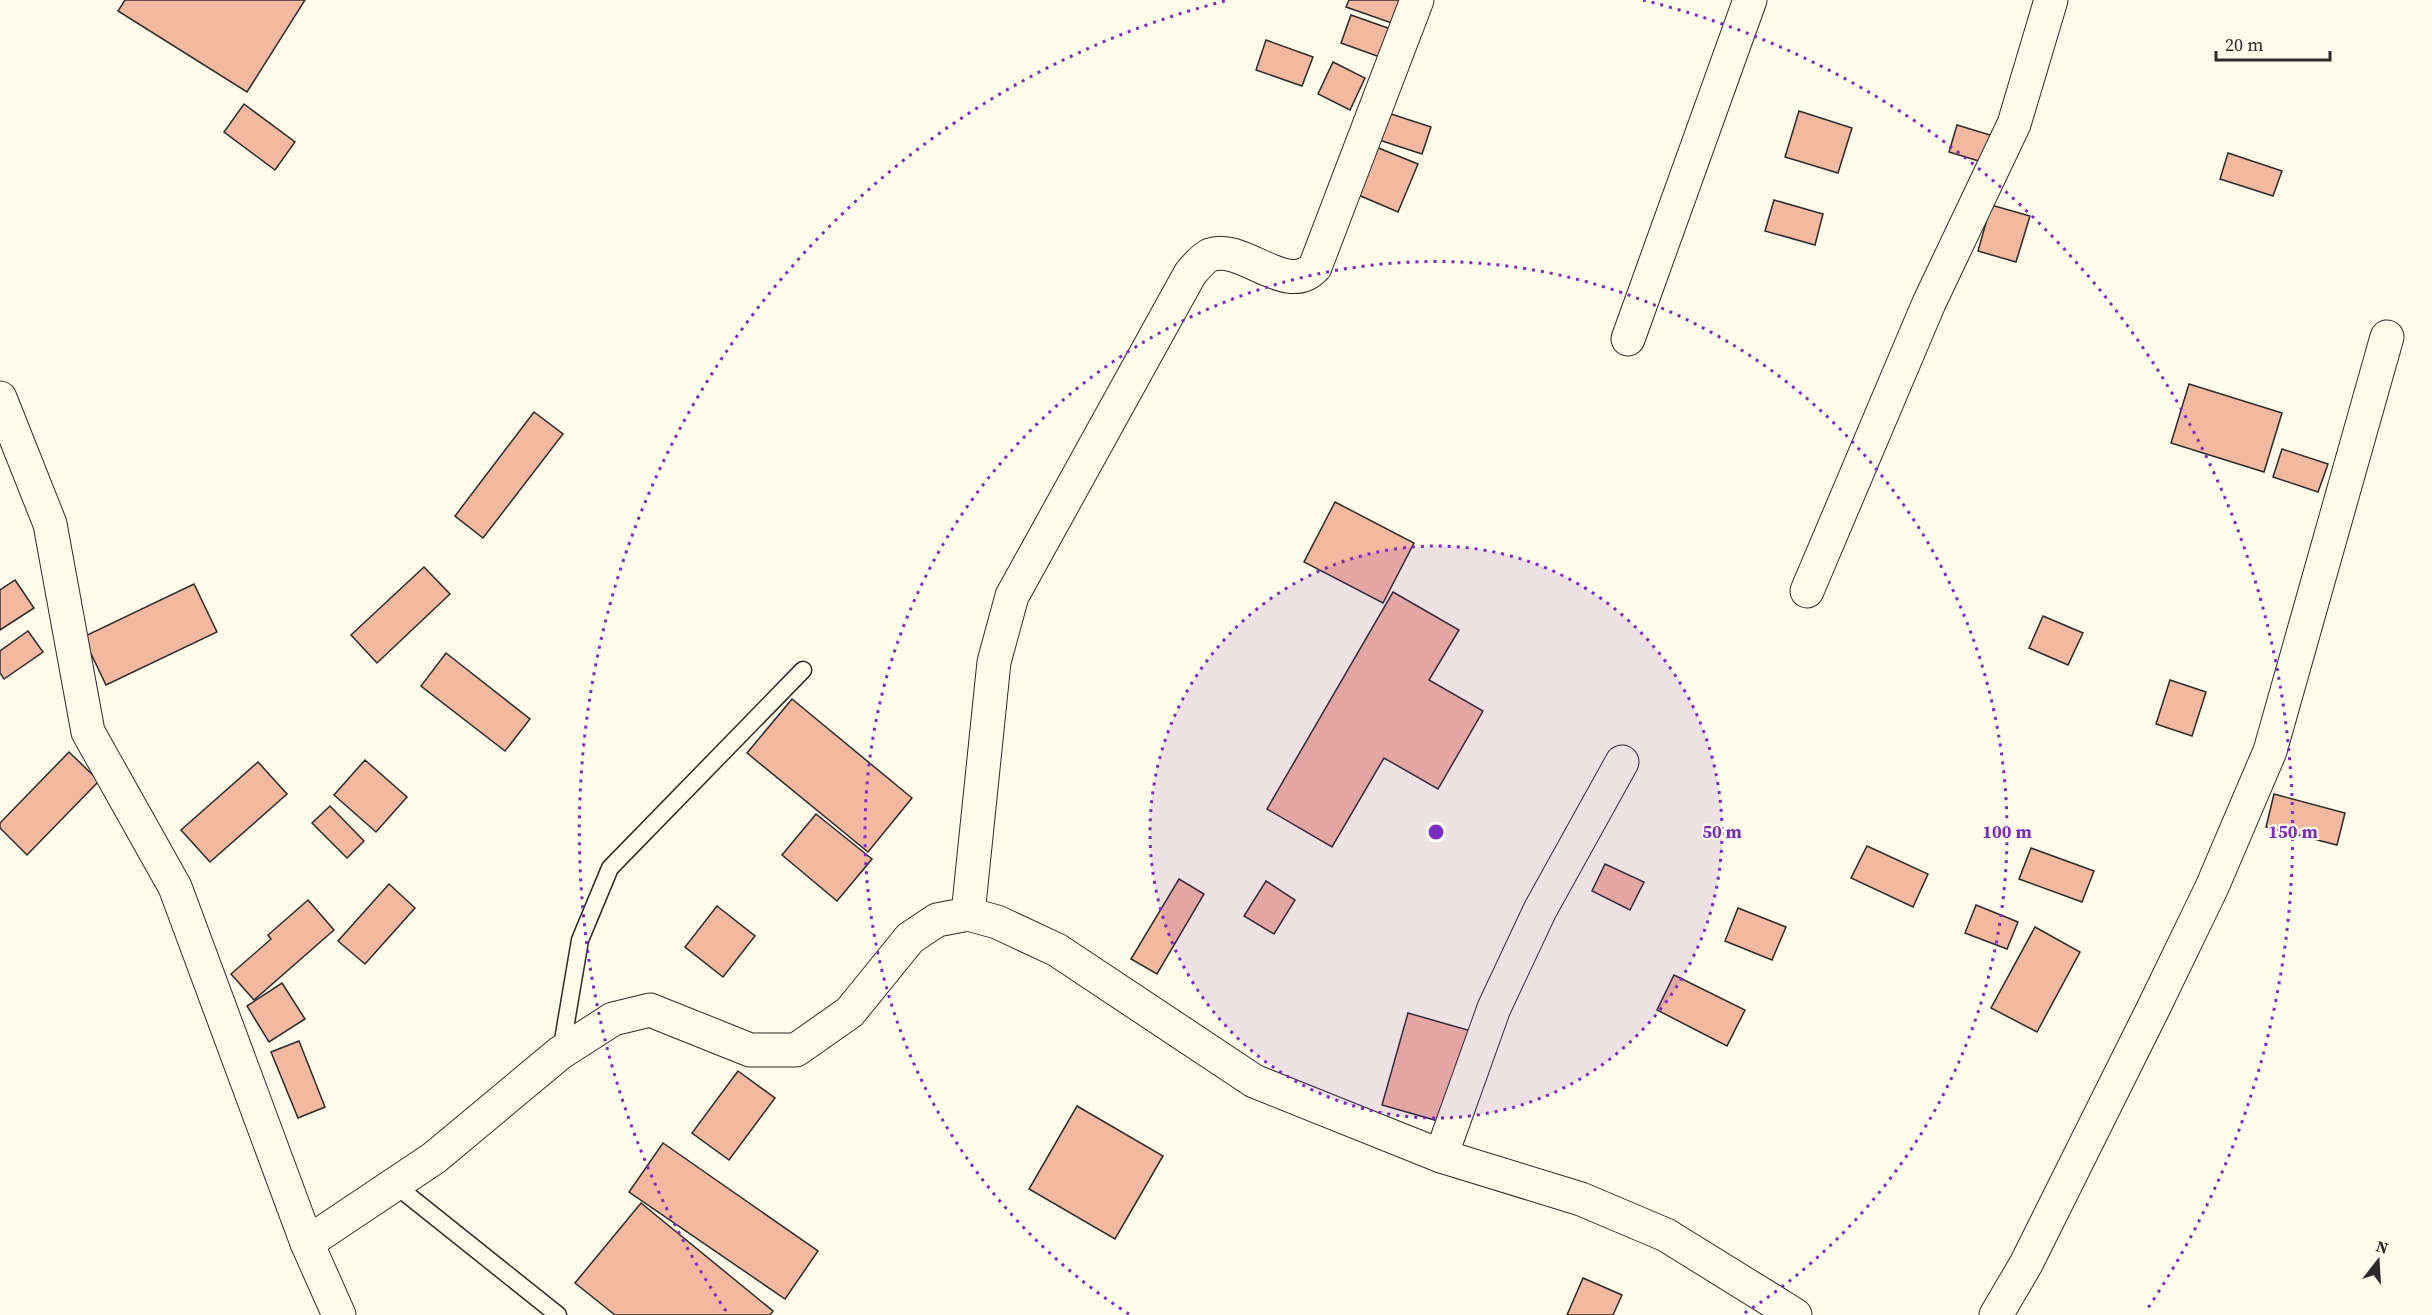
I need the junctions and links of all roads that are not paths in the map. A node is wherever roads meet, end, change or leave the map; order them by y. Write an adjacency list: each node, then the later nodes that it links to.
1 (1417, 0): 10 (street)
2 (1750, 0): 5 (street)
3 (2050, 0): 7 (street)
4 (2387, 338): 18 (street)
5 (1628, 339)
6 (0, 398): 14 (street)
7 (1807, 591)
8 (803, 670): 11 (lane)
9 (1622, 762): 12 (street)
10 (968, 914): 11 (street); 12 (street)
11 (560, 1053): 13 (street)
12 (1441, 1156): 17 (street)
13 (394, 1184): 14 (street); 16 (lane)
14 (307, 1243): 15 (street)
15 (339, 1315)
16 (558, 1315)
17 (1795, 1315)
18 (1996, 1315)

